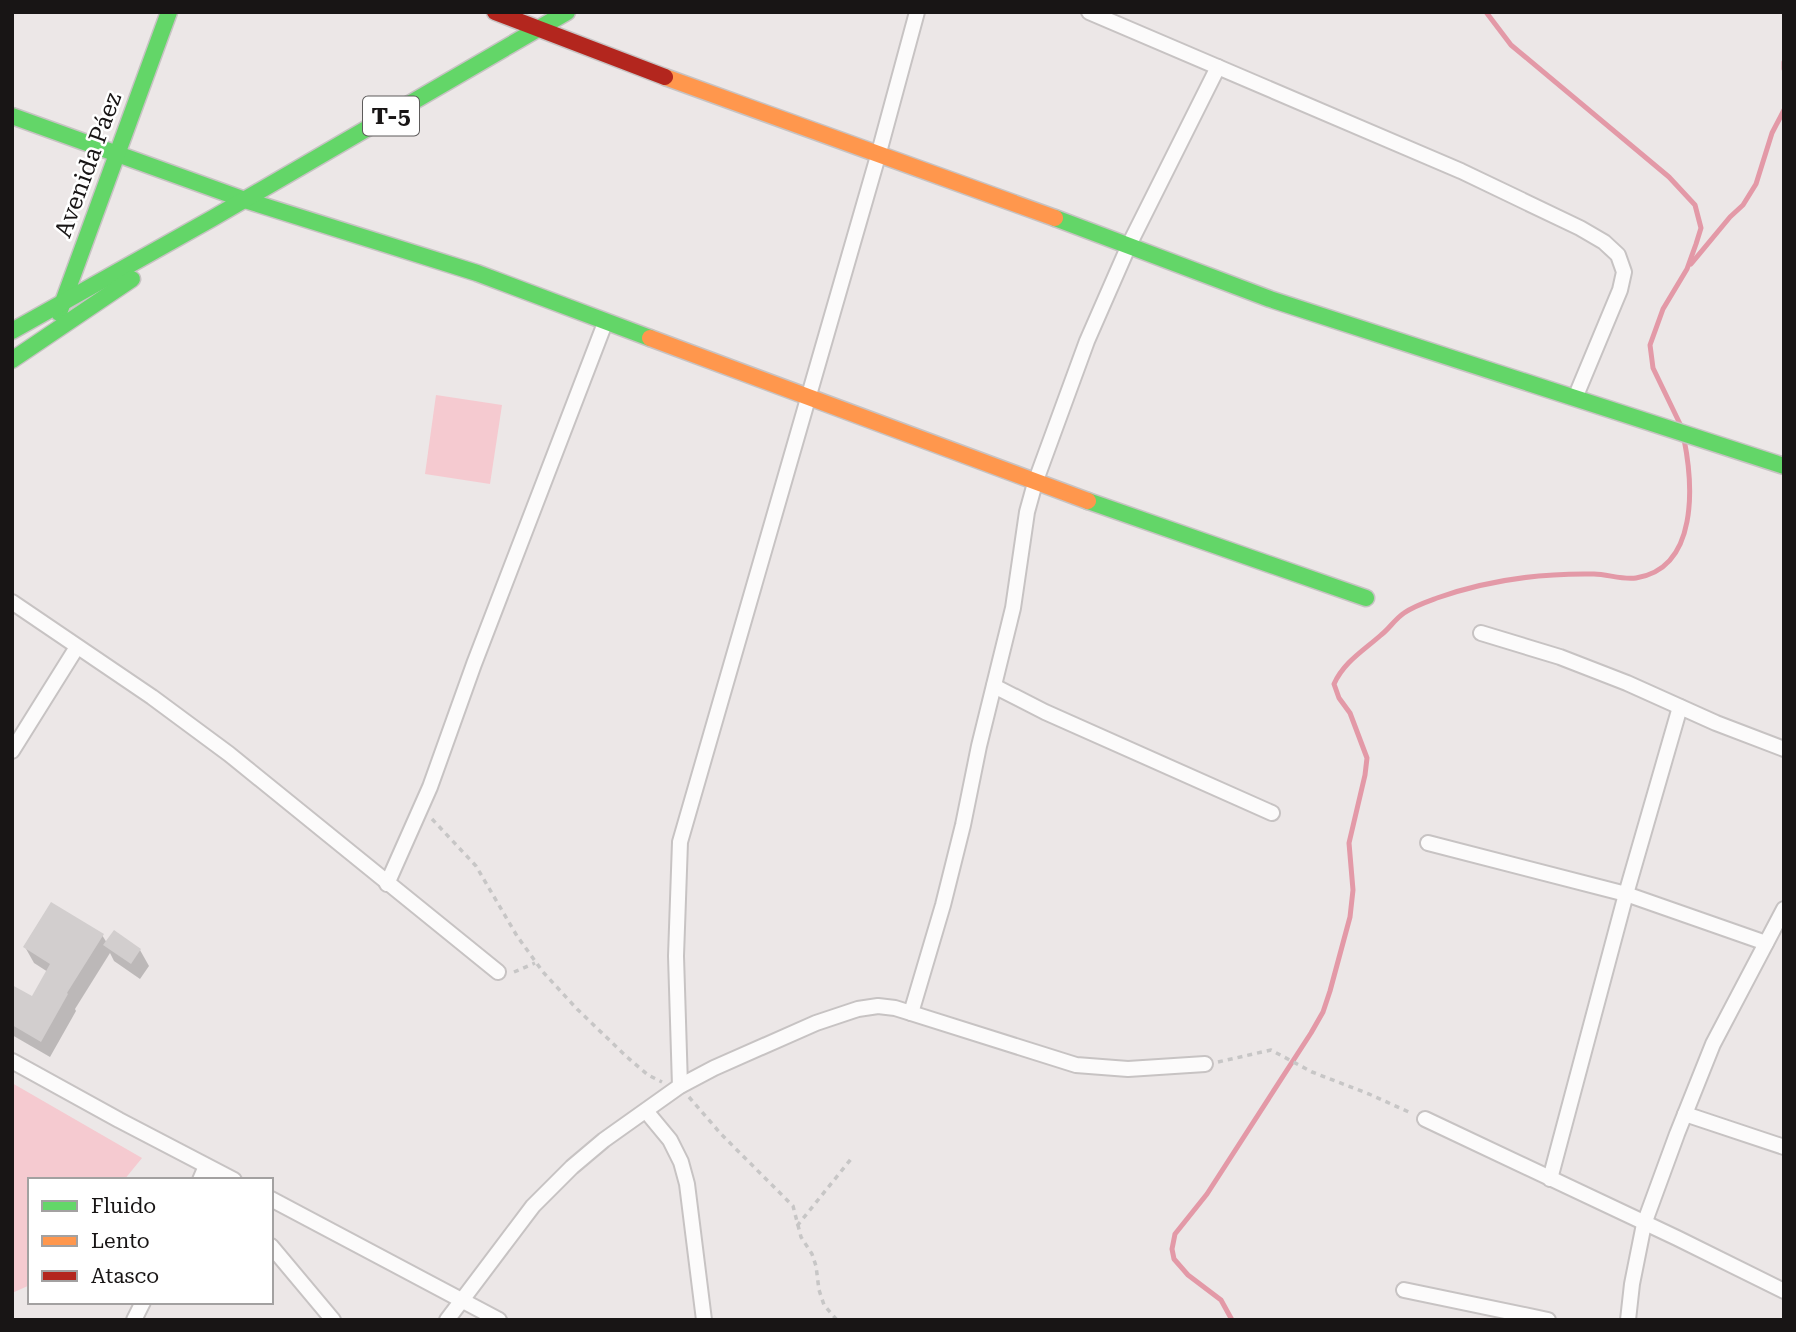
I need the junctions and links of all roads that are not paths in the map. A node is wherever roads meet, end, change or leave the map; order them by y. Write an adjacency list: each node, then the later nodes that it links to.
1 (169, 12): 9 (street, Avenida Páez)
2 (495, 12): 6 (street)
3 (567, 12): 6 (street, T-5)
4 (917, 12): 10 (street)
5 (1089, 12): 7 (street)
6 (540, 28): 10 (street); 11 (street, T-5)
7 (1218, 67): 13 (street); 19 (street)
8 (12, 116): 9 (street)
9 (116, 153): 11 (street); 14 (street, Avenida Páez)
10 (878, 156): 13 (street); 20 (street)
11 (245, 200): 12 (street, T-5); 15 (street)
12 (214, 218): 14 (street, T-5); 17 (street, T-5)
13 (1129, 245): 19 (street); 22 (street)
14 (61, 305): 16 (street, T-5); 17 (street, Avenida Páez)
15 (605, 323): 20 (street); 33 (street)
16 (12, 331)
17 (51, 334): 18 (street, T-5)
18 (12, 360)
19 (1575, 398): 21 (street)
20 (808, 399): 22 (street); 41 (street)
21 (1784, 466)
22 (1035, 483): 23 (street); 27 (street)
23 (1366, 598)
24 (12, 602): 26 (street)
25 (1481, 633): 28 (street)
26 (77, 647): 30 (street); 33 (street)
27 (994, 686): 31 (street); 38 (street)
28 (1680, 707): 29 (street); 34 (street)
29 (1784, 749)
30 (12, 751)
31 (1272, 813)
32 (1428, 843): 34 (street)
33 (387, 884): 37 (street)
34 (1626, 894): 36 (street); 50 (street)
35 (1784, 909): 36 (street)
36 (1766, 943): 43 (street)
37 (498, 972)
38 (911, 1013): 40 (street); 41 (street)
39 (12, 1061): 46 (street)
40 (1205, 1064)
41 (680, 1086): 42 (street)
42 (646, 1111): 56 (street); 62 (street)
43 (1685, 1114): 45 (street); 52 (street)
44 (1424, 1119): 50 (street)
45 (1784, 1147)
46 (206, 1166): 47 (street); 48 (street); 49 (street)
47 (201, 1178)
48 (215, 1178)
49 (230, 1178)
50 (1550, 1179): 52 (street)
51 (273, 1200): 56 (street)
52 (1644, 1224): 55 (street); 64 (street)
53 (273, 1249): 59 (street)
54 (1404, 1290): 63 (street)
55 (1784, 1291)
56 (461, 1300): 60 (street); 61 (street)
57 (142, 1304): 58 (street)
58 (134, 1320)
59 (333, 1320)
60 (447, 1320)
61 (499, 1320)
62 (704, 1320)
63 (1548, 1320)
64 (1628, 1320)

